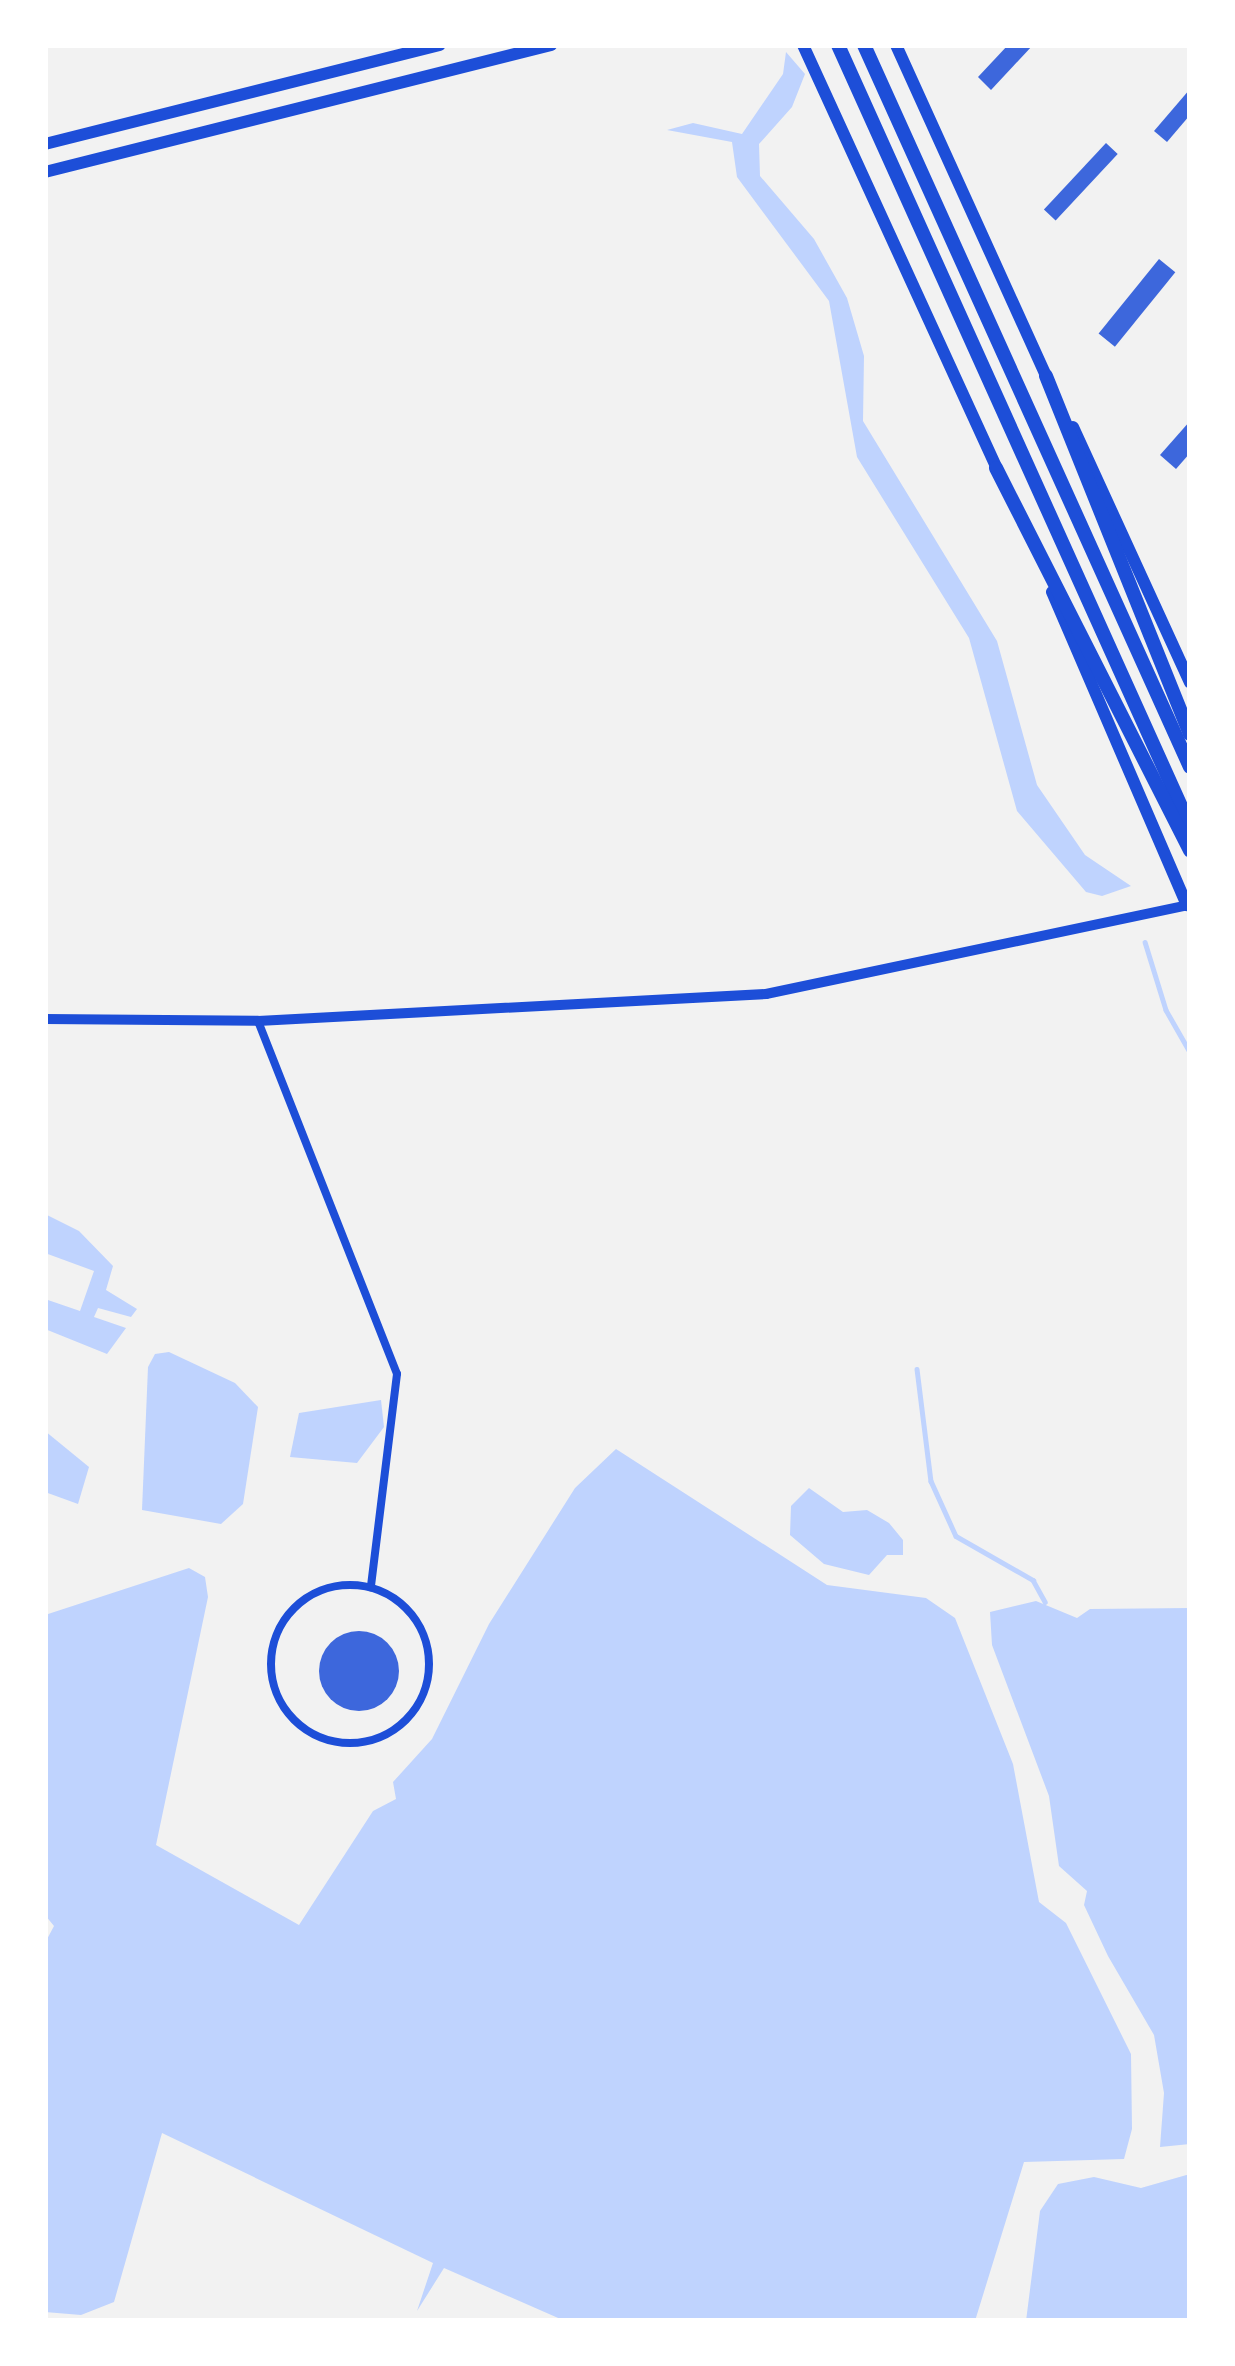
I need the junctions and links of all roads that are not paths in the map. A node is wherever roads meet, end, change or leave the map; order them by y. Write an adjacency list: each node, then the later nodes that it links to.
1 (440, 45): 7 (main road)
2 (551, 45): 8 (main road)
3 (803, 45): 10 (main road)
4 (838, 45): 14 (highway)
5 (864, 45): 13 (highway)
6 (896, 45): 9 (main road)
7 (45, 144)
8 (45, 172)
9 (1046, 376): 11 (main road); 12 (highway)
10 (996, 468): 15 (highway); 16 (main road)
11 (1190, 682)
12 (1190, 734)
13 (1190, 767)
14 (1190, 826)
15 (1190, 851)
16 (1187, 905): 18 (street)
17 (45, 1019): 18 (street)
18 (259, 1022): 19 (street)
19 (371, 1587): 19 (street)

